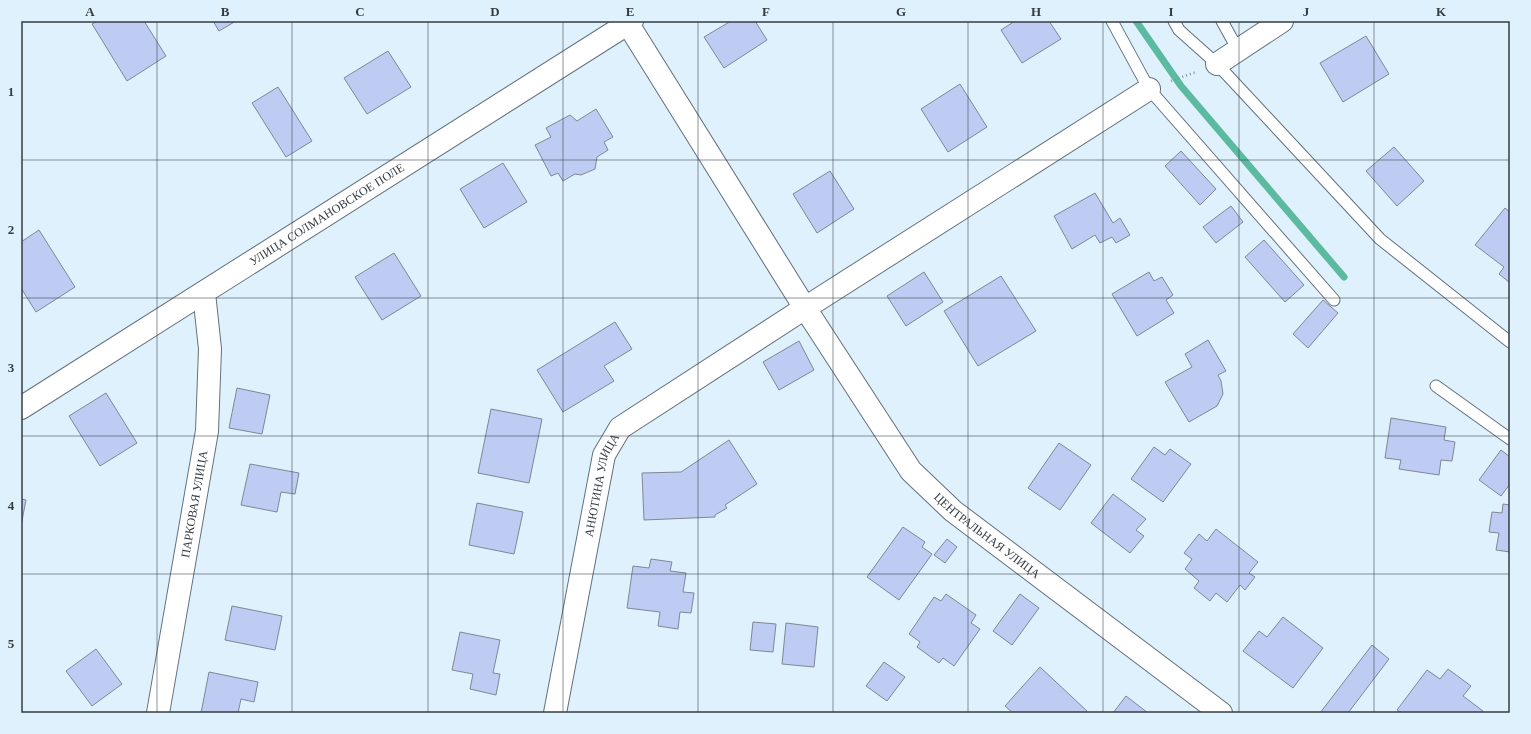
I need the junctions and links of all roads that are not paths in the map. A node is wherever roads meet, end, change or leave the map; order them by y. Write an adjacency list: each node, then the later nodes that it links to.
1 (1112, 21): 8 (lane)
2 (1174, 21): 7 (lane)
3 (1222, 21): 6 (lane)
4 (1282, 21): 6 (street)
5 (630, 22): 9 (street, УЛИЦА СОЛМАНОВСКОЕ ПОЛЕ); 11 (street, ЦЕНТРАЛЬНАЯ УЛИЦА)
6 (1238, 50): 7 (street)
7 (1217, 64): 12 (lane)
8 (1149, 89): 10 (lane); 11 (street, АНЮТИНА УЛИЦА)
9 (204, 293): 14 (street, УЛИЦА СОЛМАНОВСКОЕ ПОЛЕ); 16 (street, ПАРКОВАЯ УЛИЦА)
10 (1334, 300)
11 (805, 308): 17 (street, АНЮТИНА УЛИЦА); 18 (street, ЦЕНТРАЛЬНАЯ УЛИЦА)
12 (1510, 342)
13 (1436, 386): 15 (lane)
14 (21, 408)
15 (1510, 439)
16 (158, 713)
17 (555, 713)
18 (1221, 713)

